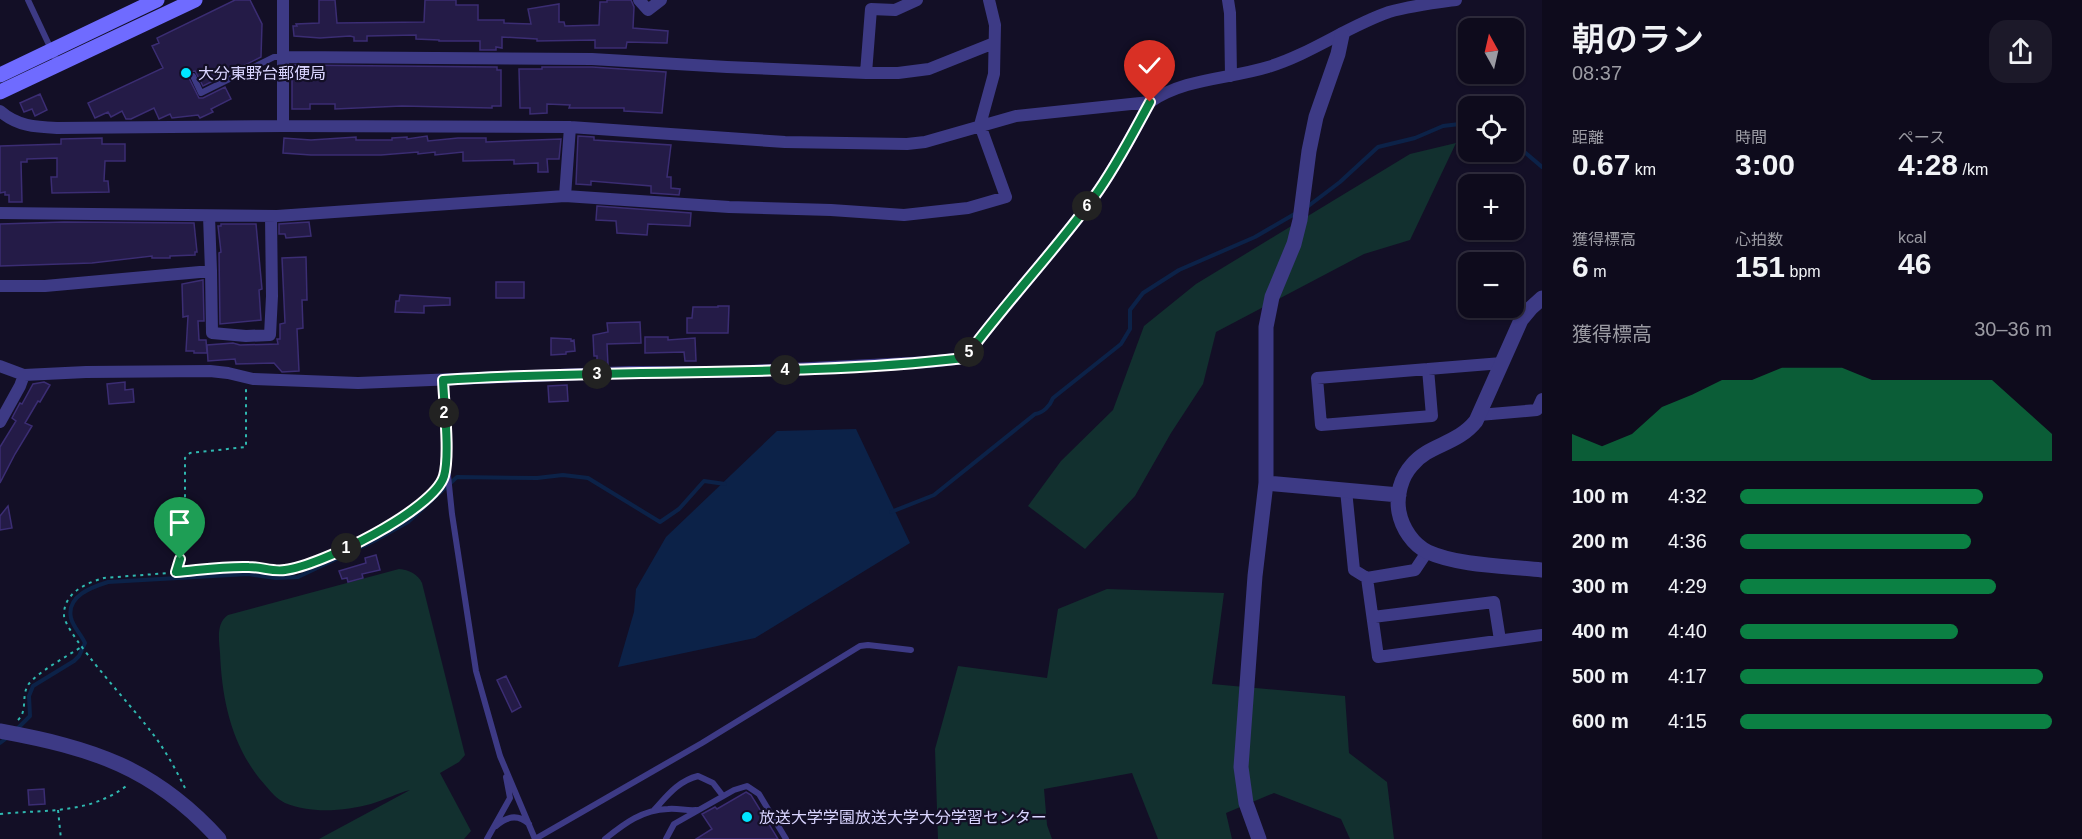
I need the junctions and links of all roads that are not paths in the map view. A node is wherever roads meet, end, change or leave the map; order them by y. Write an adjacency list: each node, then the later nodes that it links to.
1 (28, 0): 13 (lane)
2 (157, 0): 13 (main road)
3 (195, 0): 15 (main road)
4 (283, 0): 14 (street)
5 (639, 0): 6 (street)
6 (661, 0)
7 (916, 0): 16 (street)
8 (989, 0): 12 (street)
9 (1228, 0): 19 (street)
10 (1456, 0): 11 (street)
11 (1342, 34): 19 (street); 41 (street)
12 (994, 43): 16 (street); 23 (street)
13 (51, 49): 15 (lane); 17 (main road)
14 (284, 57): 16 (street); 18 (lane); 24 (street)
15 (58, 64): 20 (main road)
16 (866, 73)
17 (0, 75)
18 (193, 76)
19 (1231, 76): 21 (street)
20 (0, 92)
21 (1150, 102): 23 (street); 36 (street)
22 (0, 111): 24 (street)
23 (980, 125): 25 (street); 26 (street)
24 (283, 126): 25 (street)
25 (570, 127): 26 (street)
26 (566, 196): 29 (street)
27 (0, 213): 28 (street)
28 (209, 216): 29 (street); 30 (street)
29 (271, 216): 30 (street)
30 (211, 271): 31 (street)
31 (0, 286)
32 (1542, 298): 33 (street)
33 (1502, 363): 35 (street); 38 (street)
34 (0, 366): 36 (street)
35 (1428, 369): 35 (street)
36 (24, 375): 39 (street)
37 (1542, 399): 38 (street)
38 (1479, 415): 43 (street)
39 (0, 422)
40 (446, 456): 52 (lane)
41 (1266, 483): 42 (street); 63 (street)
42 (1346, 490): 43 (street); 46 (street)
43 (1399, 495): 44 (street)
44 (1427, 552): 45 (street); 46 (street)
45 (1542, 570)
46 (1367, 578): 47 (street)
47 (1373, 617): 49 (street); 49 (street)
48 (1542, 635): 49 (street)
49 (1500, 640)
50 (911, 650): 59 (lane)
51 (3, 731): 58 (street)
52 (500, 756): 56 (lane); 57 (lane)
53 (723, 796): 54 (lane); 55 (lane); 62 (lane)
54 (654, 810): 55 (lane); 60 (lane)
55 (697, 810): 61 (lane)
56 (531, 827): 57 (lane); 59 (lane)
57 (488, 837)
58 (219, 839)
59 (534, 839)
60 (605, 839)
61 (666, 839)
62 (786, 839)
63 (1259, 839)

